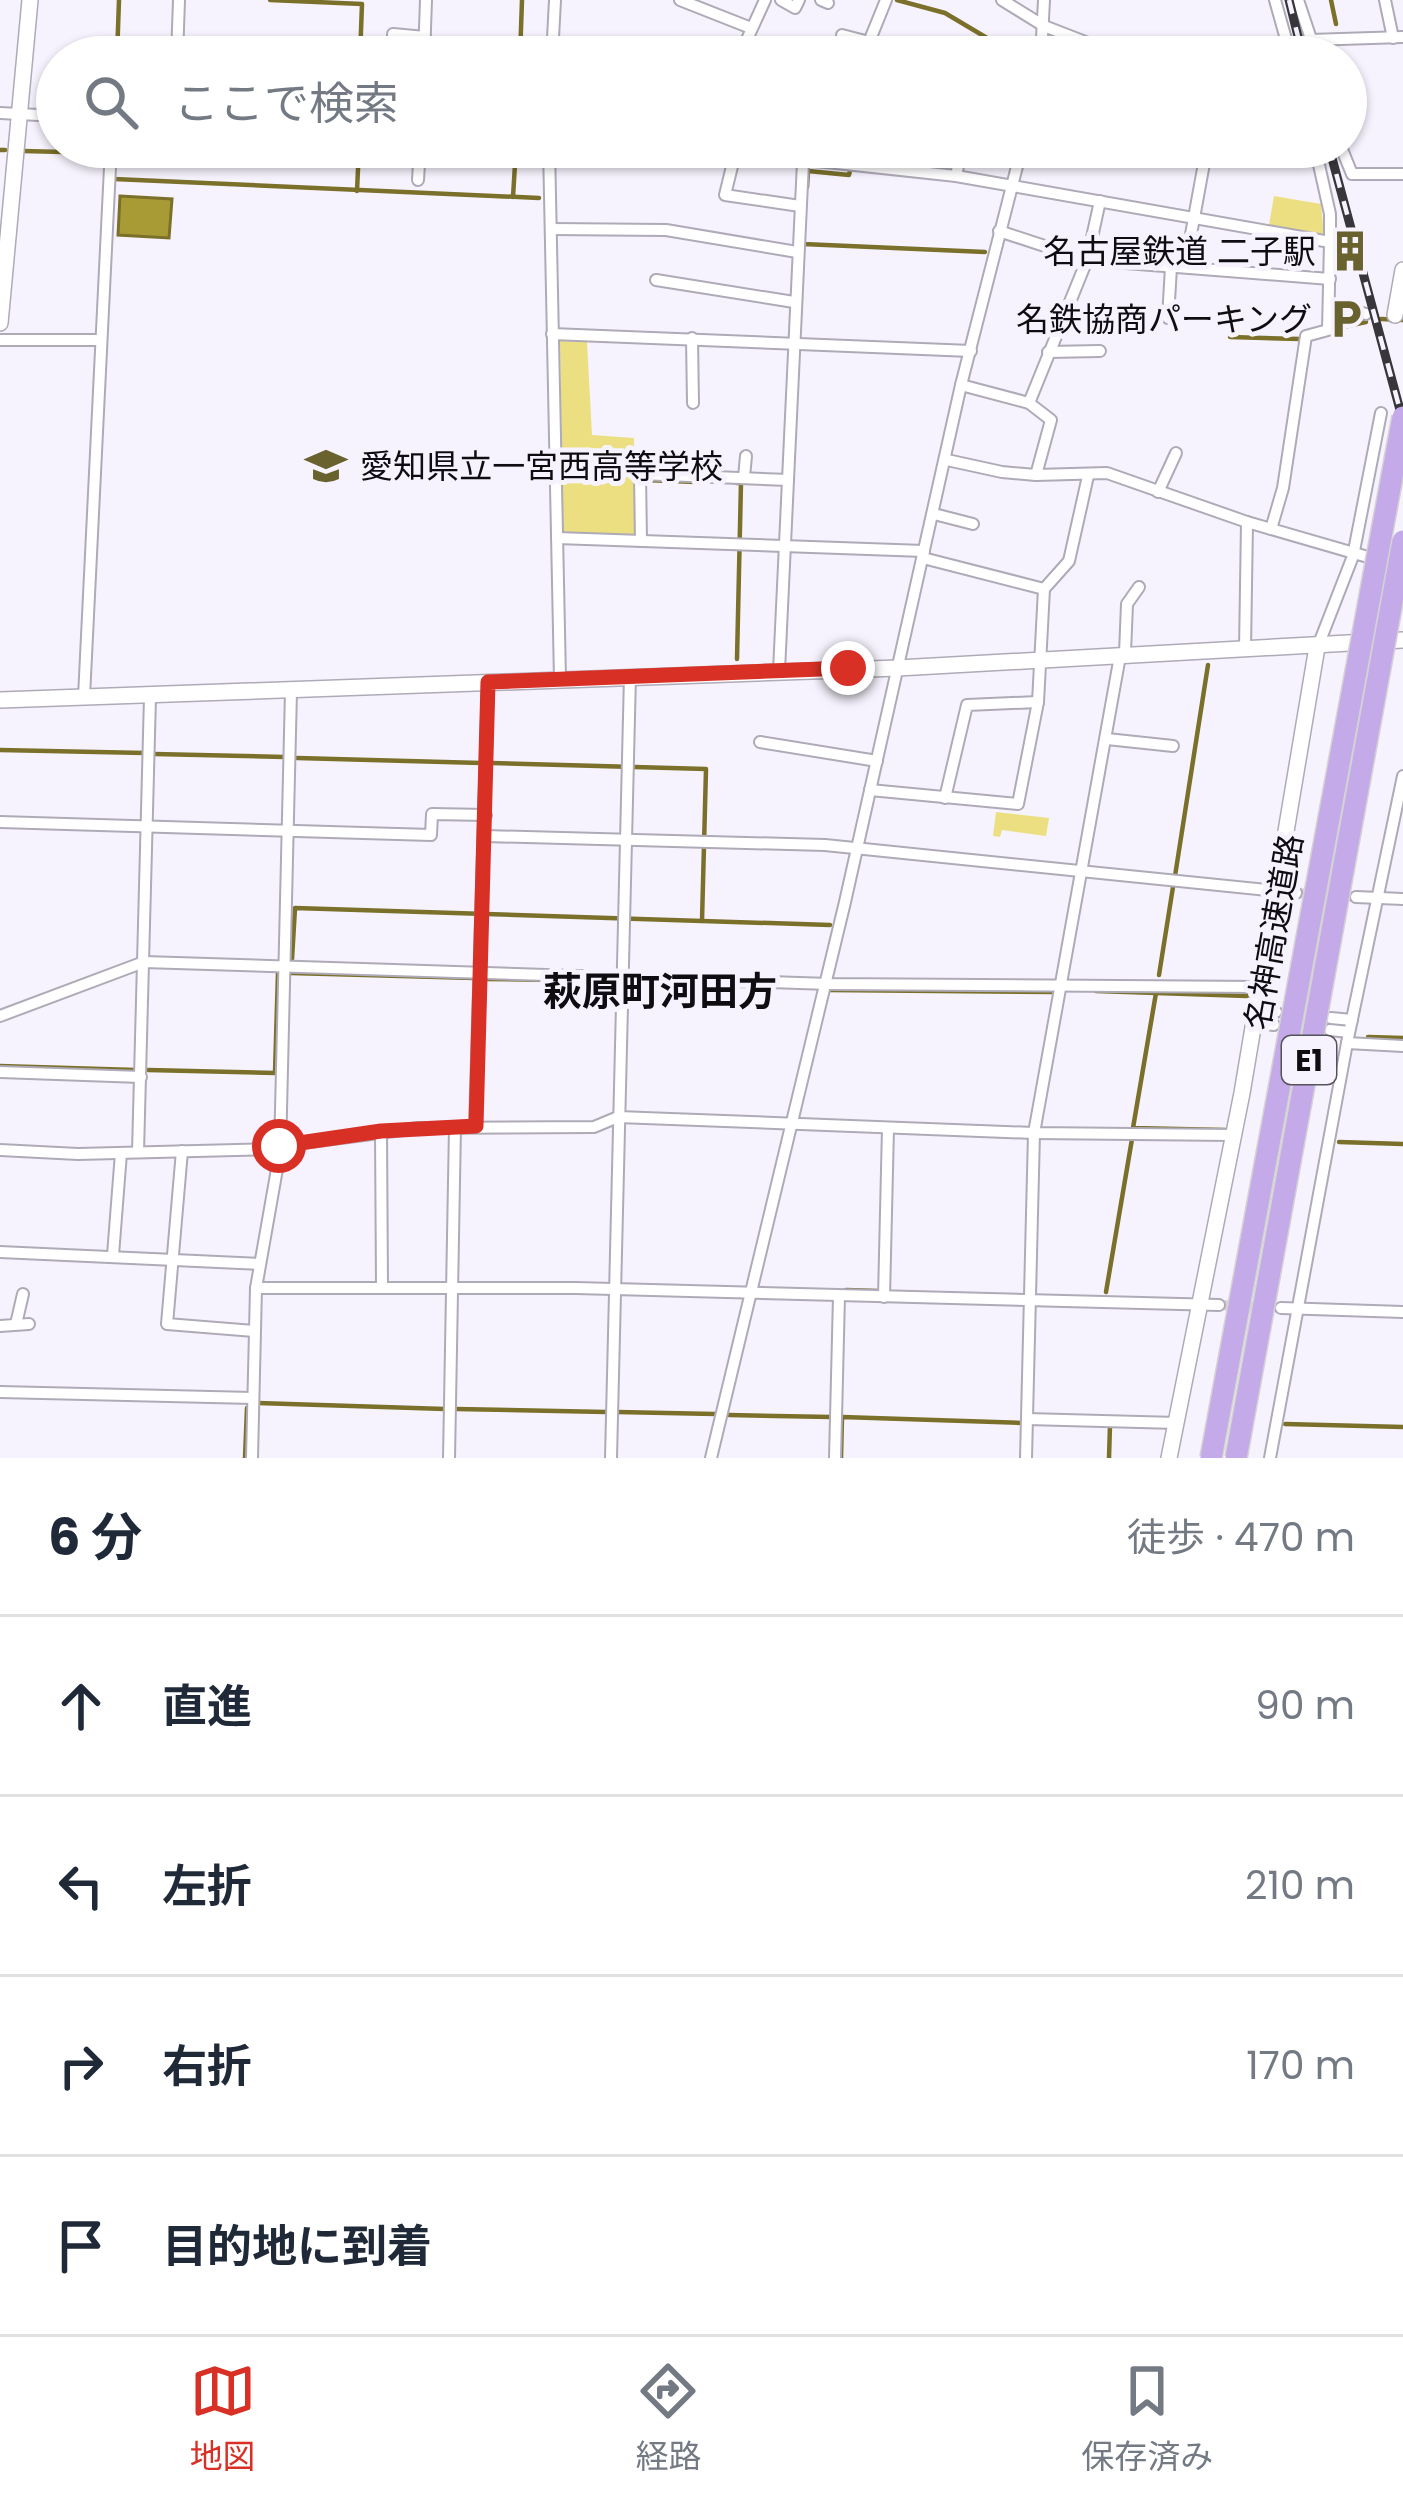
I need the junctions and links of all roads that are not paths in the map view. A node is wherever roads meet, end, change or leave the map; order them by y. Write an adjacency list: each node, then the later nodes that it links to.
1 (30, 0): 31 (street)
2 (179, 0): 18 (street)
3 (426, 0): 19 (street)
4 (555, 0): 20 (street)
5 (680, 0): 16 (street)
6 (765, 0): 16 (street)
7 (781, 0): 8 (street)
8 (799, 0)
9 (886, 0): 23 (street)
10 (1002, 0): 15 (street)
11 (1044, 0): 15 (street)
12 (1275, 0): 26 (street)
13 (1298, 0): 27 (street)
14 (1385, 0): 28 (street)
15 (1044, 26): 24 (street); 25 (street)
16 (751, 28): 21 (street)
17 (842, 35): 22 (street)
18 (178, 36)
19 (425, 36)
20 (553, 36)
21 (748, 36)
22 (846, 36)
23 (871, 36)
24 (1043, 36)
25 (1070, 36)
26 (1285, 36)
27 (1309, 36)
28 (1398, 38): 29 (street)
29 (1367, 39)
30 (0, 113): 31 (street)
31 (19, 114): 32 (street); 65 (street)
32 (36, 115)
33 (110, 168): 69 (street)
34 (419, 168): 46 (street)
35 (549, 168): 51 (street)
36 (732, 168): 49 (street)
37 (803, 168): 49 (street)
38 (877, 168): 45 (street)
39 (958, 168): 45 (street)
40 (1017, 168): 47 (street)
41 (1204, 168): 50 (street)
42 (1320, 168): 53 (street)
43 (1350, 168): 44 (street)
44 (1403, 174)
45 (956, 176): 47 (street)
46 (418, 181)
47 (1013, 185): 48 (street); 52 (street)
48 (1100, 201): 50 (street); 55 (street)
49 (800, 206): 54 (street)
50 (1193, 218): 53 (street); 56 (street)
51 (550, 229): 54 (street); 66 (street)
52 (999, 231): 55 (street); 71 (street)
53 (1330, 242): 58 (street)
54 (797, 252): 60 (street)
55 (1087, 260): 56 (street); 73 (street)
56 (1178, 267): 58 (street); 64 (street)
57 (1403, 270): 62 (street)
58 (1330, 279): 61 (street)
59 (656, 280): 60 (street)
60 (794, 302): 70 (street)
61 (1330, 304): 63 (street); 89 (street)
62 (1399, 311)
63 (1366, 314)
64 (1168, 318)
65 (0, 323)
66 (552, 334): 67 (street); 90 (street)
67 (692, 338): 70 (street); 75 (street)
68 (0, 340): 69 (street)
69 (101, 340): 110 (street)
70 (793, 343): 71 (street); 84 (street)
71 (971, 351): 74 (street)
72 (1100, 351): 73 (street)
73 (1048, 352): 76 (street)
74 (961, 385): 76 (street); 80 (street)
75 (693, 403)
76 (1029, 403): 81 (street)
77 (1392, 415): 95 (street); 192 (highway, 名神高速道路 / E1, bridge)
78 (1176, 453): 85 (street)
79 (746, 456): 83 (street)
80 (947, 460): 81 (street); 86 (street)
81 (1036, 476): 82 (street)
82 (1088, 476): 85 (street); 98 (street)
83 (744, 477): 84 (street); 91 (street)
84 (788, 480): 93 (street)
85 (1159, 492): 87 (street)
86 (934, 514): 88 (street); 94 (street)
87 (1247, 522): 89 (street); 101 (street)
88 (973, 524)
89 (1271, 529): 95 (street)
90 (557, 538): 91 (street); 107 (street)
91 (640, 541): 93 (street)
92 (1403, 541): 193 (highway, 名神高速道路 / E1, bridge)
93 (784, 547): 94 (street); 105 (street)
94 (924, 555): 98 (street); 104 (street)
95 (1353, 556): 96 (street); 100 (street)
96 (1403, 573)
97 (1139, 587): 102 (street)
98 (1044, 589): 103 (street)
99 (1403, 640): 100 (street)
100 (1317, 647): 101 (street); 129 (street)
101 (1245, 650): 102 (street)
102 (1123, 655): 103 (street); 114 (street)
103 (1042, 662): 104 (street); 113 (street)
104 (898, 668): 105 (street); 117 (street)
105 (778, 671): 106 (street)
106 (629, 676): 107 (street); 126 (street)
107 (560, 679): 108 (street)
108 (488, 682): 109 (street); 121 (street)
109 (292, 691): 111 (street); 124 (street)
110 (84, 697): 111 (street); 112 (street)
111 (150, 697): 123 (street)
112 (0, 700)
113 (1038, 702): 120 (street); 120 (street)
114 (1107, 739): 116 (street); 128 (street)
115 (760, 742): 117 (street)
116 (1173, 746)
117 (877, 761): 119 (street)
118 (1403, 776): 132 (street)
119 (870, 790): 120 (street); 127 (street)
120 (945, 798)
121 (486, 815): 124 (street); 125 (street)
122 (0, 822): 123 (street)
123 (147, 826): 124 (street); 134 (street)
124 (288, 830): 135 (street)
125 (485, 836): 126 (street); 136 (street)
126 (626, 839): 127 (street); 137 (street)
127 (855, 850): 128 (street); 138 (street)
128 (1081, 874): 129 (street); 139 (street)
129 (1275, 891): 130 (street); 140 (street)
130 (1296, 893)
131 (1356, 897): 132 (street)
132 (1378, 898): 133 (street); 145 (street)
133 (1403, 899)
134 (144, 962): 135 (street); 141 (street); 148 (street)
135 (284, 967): 136 (street); 157 (street)
136 (481, 973): 137 (street); 151 (street)
137 (622, 976): 138 (street); 149 (street)
138 (823, 983): 139 (street); 150 (street)
139 (1060, 983): 140 (street); 155 (street)
140 (1259, 987): 142 (street)
141 (0, 1016)
142 (1255, 1017): 143 (street); 156 (street)
143 (1275, 1018)
144 (1331, 1024): 145 (street)
145 (1350, 1032): 146 (street); 177 (street)
146 (1403, 1046)
147 (0, 1072): 148 (street)
148 (141, 1077): 160 (street)
149 (618, 1118): 150 (street); 151 (street); 169 (street)
150 (789, 1125): 153 (street); 171 (street)
151 (476, 1126): 152 (street)
152 (455, 1127): 154 (street); 167 (street)
153 (888, 1128): 155 (street); 173 (street)
154 (381, 1131): 157 (street); 166 (street)
155 (1034, 1133): 156 (street); 174 (street)
156 (1232, 1135): 175 (street)
157 (279, 1146): 159 (street); 165 (street)
158 (0, 1150): 161 (street)
159 (182, 1151): 160 (street); 164 (street)
160 (138, 1152): 161 (street)
161 (121, 1153): 163 (street)
162 (0, 1252): 163 (street)
163 (113, 1255): 164 (street)
164 (173, 1258): 165 (street); 180 (street)
165 (259, 1264): 168 (street)
166 (382, 1286): 167 (street); 168 (street)
167 (454, 1286): 169 (street); 186 (street)
168 (256, 1288): 180 (street)
169 (614, 1291): 171 (street); 187 (street)
170 (23, 1294): 179 (street)
171 (748, 1295): 172 (street); 188 (street)
172 (839, 1296): 173 (street); 189 (street)
173 (884, 1297): 174 (street)
174 (1031, 1302): 175 (street); 183 (street)
175 (1211, 1305): 184 (street)
176 (1281, 1308): 177 (street)
177 (1297, 1308): 178 (street); 194 (street)
178 (1403, 1312)
179 (0, 1326)
180 (254, 1331): 182 (street)
181 (0, 1393): 182 (street)
182 (253, 1398): 185 (street)
183 (1027, 1419): 184 (street); 190 (street)
184 (1177, 1423): 191 (street)
185 (252, 1458)
186 (449, 1458)
187 (611, 1458)
188 (711, 1458)
189 (835, 1458)
190 (1026, 1458)
191 (1169, 1458)
192 (1211, 1458)
193 (1236, 1458)
194 (1270, 1458)

